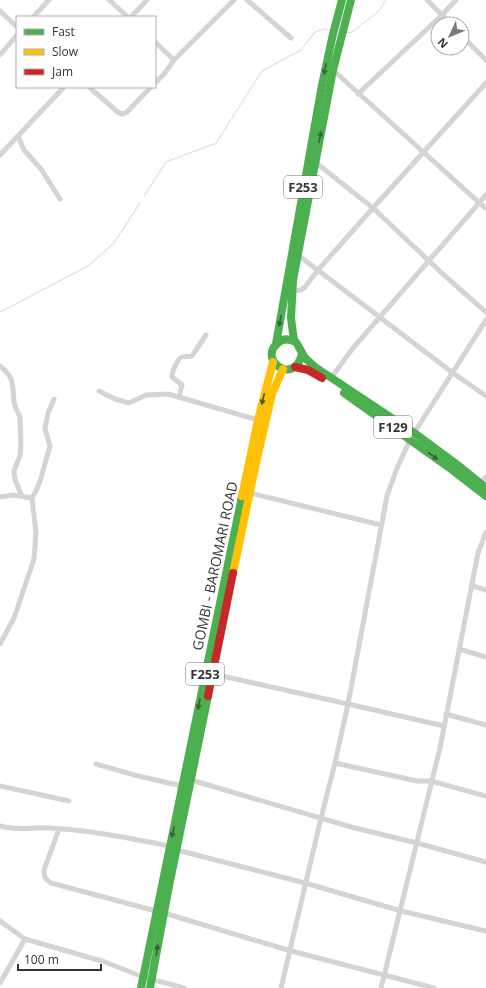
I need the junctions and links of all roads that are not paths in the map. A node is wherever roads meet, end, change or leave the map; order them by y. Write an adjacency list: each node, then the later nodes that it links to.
1 (49, 0): 12 (street)
2 (109, 0): 13 (street)
3 (147, 0): 14 (street)
4 (234, 0): 23 (street)
5 (247, 0): 19 (street)
6 (342, 0): 15 (main road, F253)
7 (351, 0): 15 (main road, F253)
8 (427, 0): 11 (street)
9 (456, 0): 11 (street)
10 (0, 11): 16 (street)
11 (442, 15): 31 (street)
12 (34, 16)
13 (127, 16)
14 (132, 16)
15 (341, 21): 17 (main road, F253)
16 (16, 25)
17 (338, 32): 25 (main road, F253); 50 (main road, F253, one-way to 50)
18 (16, 36): 22 (street)
19 (291, 38)
20 (156, 43): 23 (street)
21 (470, 44): 24 (street)
22 (0, 55)
23 (174, 60): 26 (street)
24 (486, 60)
25 (333, 70): 31 (street); 35 (main road, F253, one-way to 25)
26 (156, 82)
27 (486, 83): 33 (street)
28 (63, 88): 32 (street)
29 (90, 88): 30 (street)
30 (150, 88)
31 (358, 94): 33 (street)
32 (18, 136): 34 (street); 37 (street)
33 (423, 152): 38 (street); 39 (street)
34 (0, 155)
35 (315, 162): 39 (street); 41 (main road, F253)
36 (486, 196): 38 (street)
37 (60, 199)
38 (479, 203): 40 (street); 42 (street)
39 (373, 208): 42 (street); 43 (street)
40 (486, 209)
41 (298, 255): 43 (street); 44 (main road, F253)
42 (429, 261): 45 (street); 46 (street)
43 (318, 270): 44 (street); 46 (street)
44 (292, 291): 49 (main road, F253)
45 (486, 312)
46 (380, 317): 56 (street); 57 (street)
47 (486, 320): 56 (street)
48 (206, 335): 60 (street)
49 (294, 341): 50 (main road); 51 (main road, F253)
50 (276, 344): 52 (main road, F253)
51 (302, 354): 54 (main road); 57 (main road, F129)
52 (274, 362): 55 (main road); 62 (main road, GOMBI - BAROMARI ROAD / F253, one-way to 62)
53 (0, 366): 66 (street)
54 (295, 367): 55 (main road); 63 (main road, F129)
55 (283, 369): 65 (main road, GOMBI - BAROMARI ROAD / F253)
56 (453, 373): 59 (street); 63 (street)
57 (331, 378): 63 (main road, F129)
58 (99, 391): 60 (street)
59 (486, 396)
60 (179, 397): 62 (street)
61 (54, 399): 69 (street)
62 (258, 420): 76 (main road, GOMBI - BAROMARI ROAD / F253)
63 (412, 436): 64 (main road, F129); 67 (main road, F129, one-way to 67); 70 (street)
64 (484, 482)
65 (250, 493): 70 (street); 76 (main road, GOMBI - BAROMARI ROAD / F253)
66 (22, 496): 68 (street); 69 (street)
67 (486, 496)
68 (0, 497)
69 (32, 498): 74 (street)
70 (381, 525): 79 (street)
71 (486, 532): 72 (street)
72 (473, 586): 73 (street); 75 (street)
73 (486, 590)
74 (0, 644)
75 (459, 649): 77 (street); 80 (street)
76 (213, 653): 78 (main road, GOMBI - BAROMARI ROAD / F253); 88 (main road, GOMBI - BAROMARI ROAD / F253, one-way to 88)
77 (486, 657)
78 (213, 674): 79 (street); 85 (main road, GOMBI - BAROMARI ROAD / F253)
79 (348, 704): 82 (street); 83 (street)
80 (446, 714): 81 (street); 82 (street)
81 (486, 725)
82 (444, 726): 86 (street)
83 (335, 763): 86 (street); 91 (street)
84 (96, 764): 88 (street)
85 (191, 780): 91 (street); 95 (main road, GOMBI - BAROMARI ROAD / F253)
86 (431, 781): 89 (street); 94 (street)
87 (0, 786): 90 (street)
88 (182, 786): 95 (main road, GOMBI - BAROMARI ROAD / F253, one-way to 95)
89 (486, 796)
90 (69, 801)
91 (320, 818): 94 (street); 97 (street)
92 (0, 826): 93 (street)
93 (59, 829): 95 (street); 99 (street)
94 (417, 843): 96 (street); 98 (street)
95 (173, 848): 97 (street); 99 (main road, GOMBI - BAROMARI ROAD / F253)
96 (486, 862)
97 (305, 883): 98 (street); 103 (street)
98 (401, 911): 101 (street); 104 (street)
99 (160, 912): 103 (street); 105 (main road, GOMBI - BAROMARI ROAD / F253); 107 (main road, GOMBI - BAROMARI ROAD / F253, one-way to 99)
100 (0, 921): 102 (street)
101 (486, 931)
102 (25, 939): 105 (street); 106 (street)
103 (291, 951): 104 (street); 110 (street)
104 (384, 976): 111 (street); 112 (street)
105 (143, 977): 107 (street); 108 (main road, GOMBI - BAROMARI ROAD / F253)
106 (0, 982)
107 (151, 984): 109 (street)
108 (141, 988)
109 (184, 988)
110 (281, 988)
111 (381, 988)
112 (434, 988)

